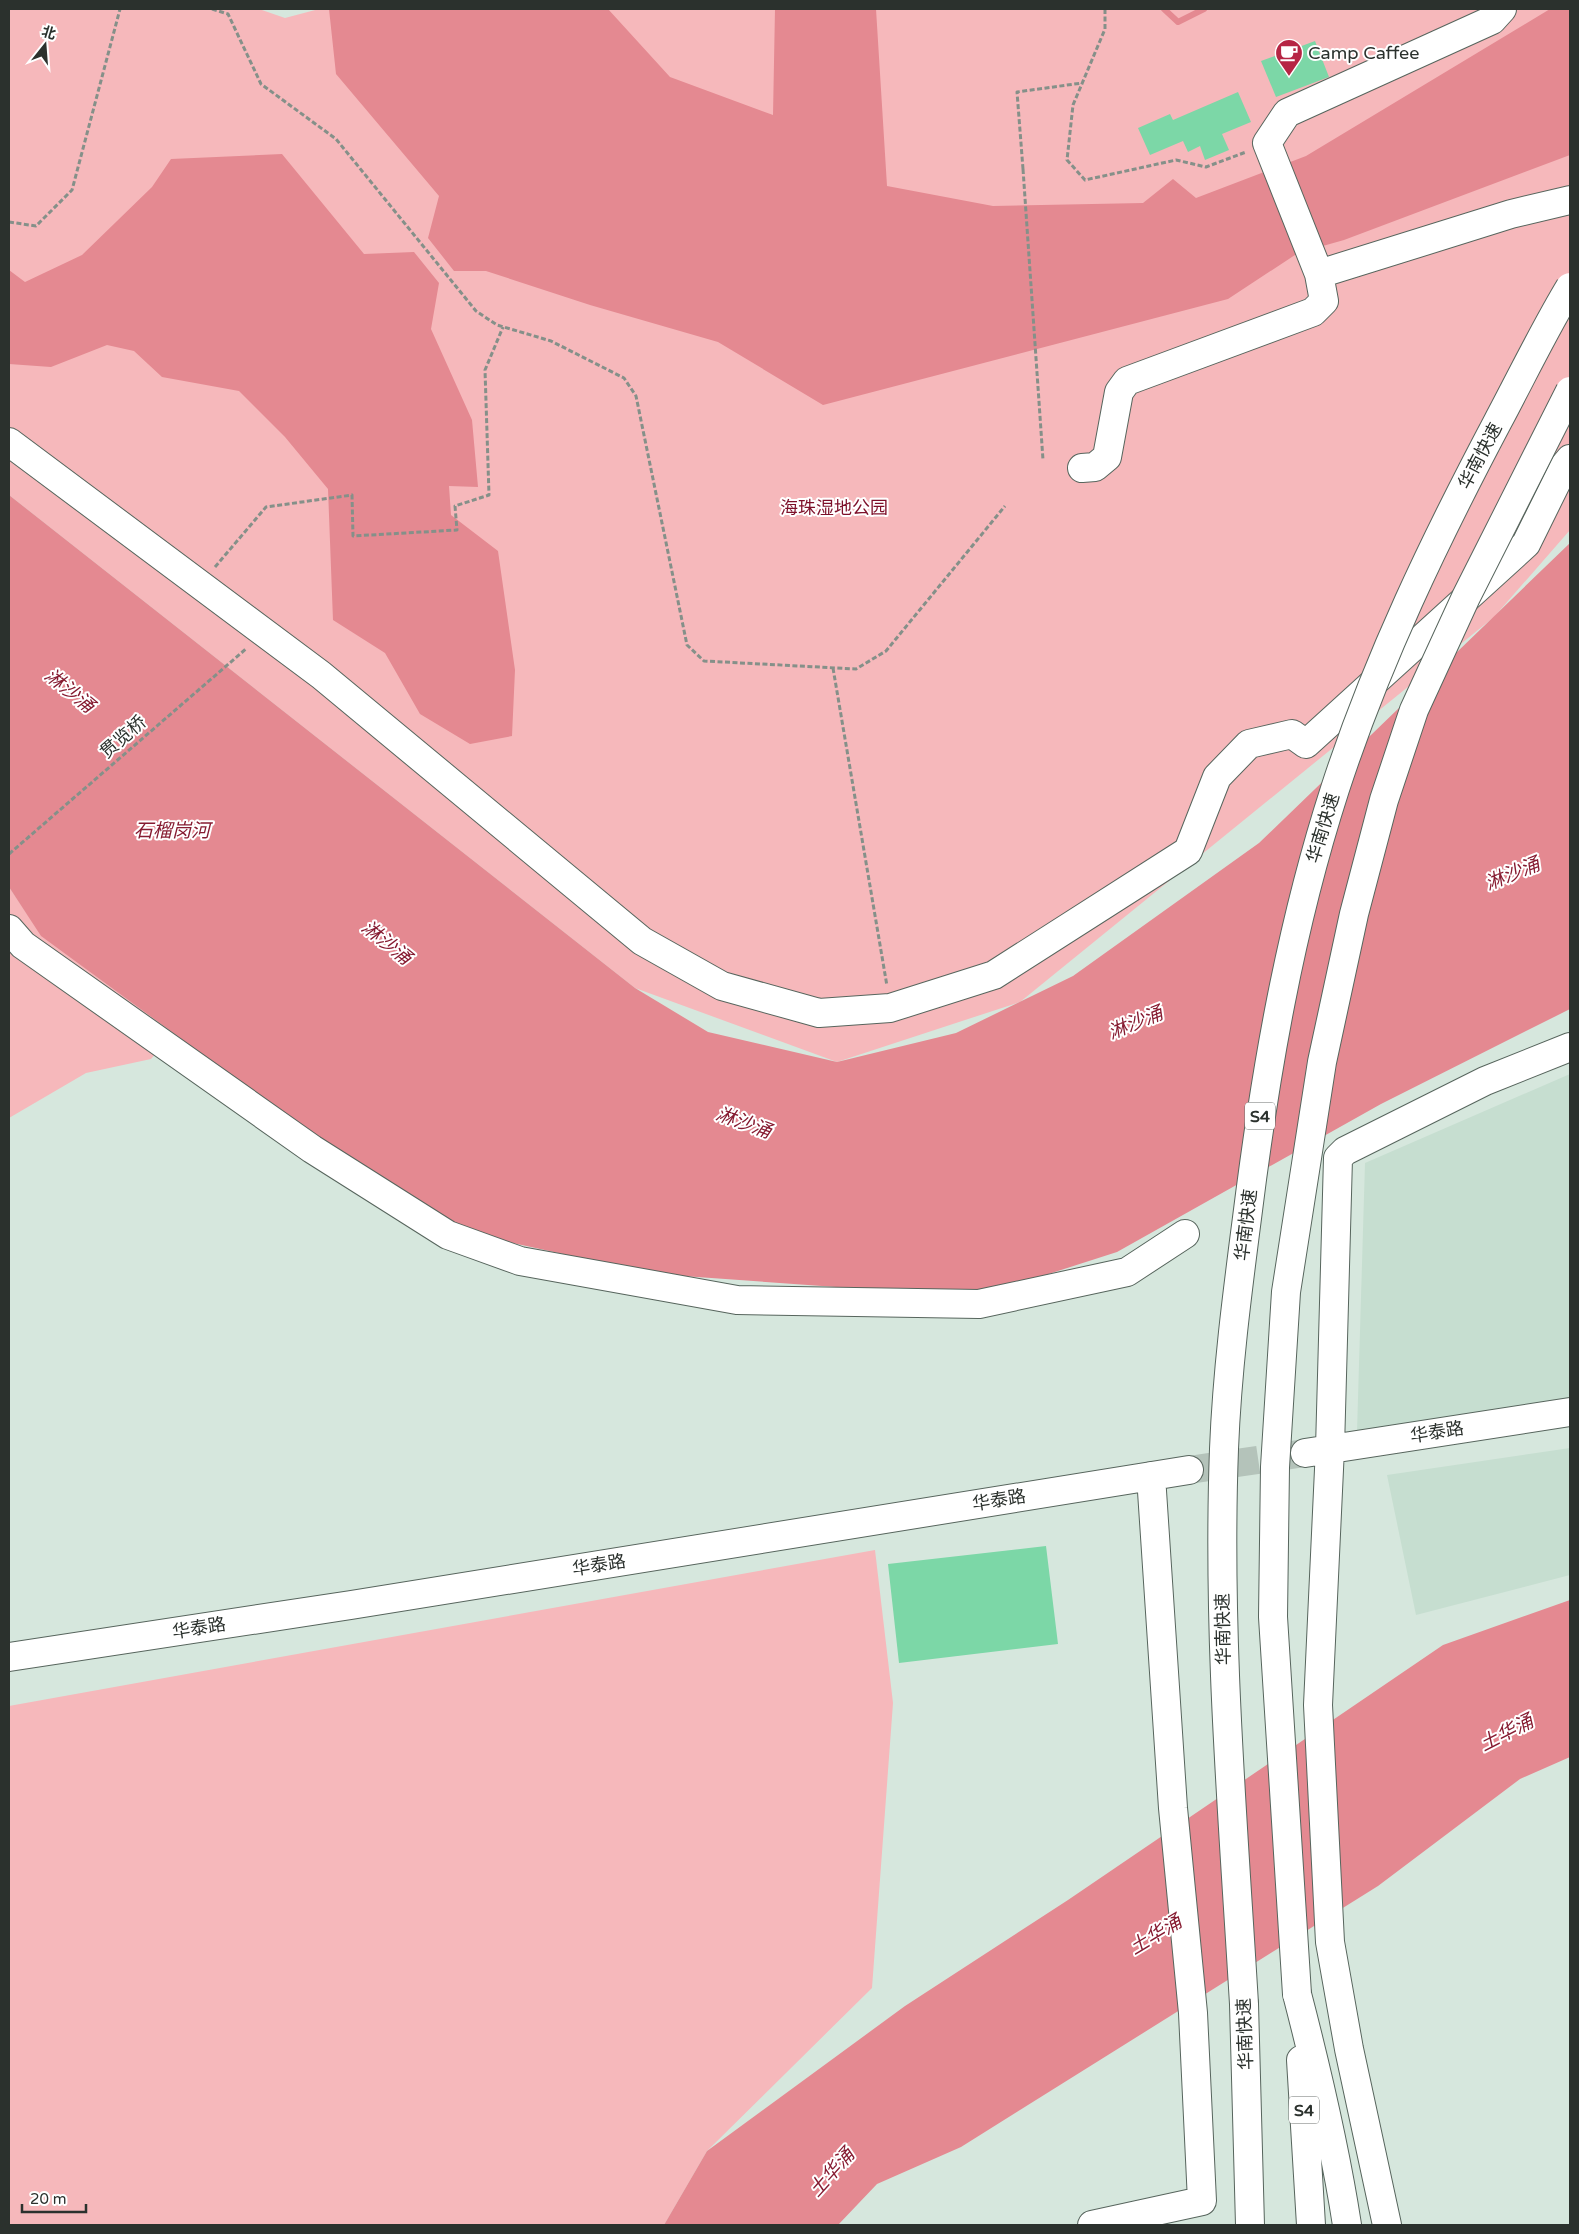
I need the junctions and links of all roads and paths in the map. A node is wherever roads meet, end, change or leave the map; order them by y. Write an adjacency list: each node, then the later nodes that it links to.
1 (120, 9): 8 (path)
2 (212, 9): 11 (path)
3 (1105, 9): 5 (path)
4 (1502, 9): 6 (main road)
5 (1082, 83): 6 (path); 15 (path, bridge)
6 (1270, 151): 9 (main road)
7 (1570, 200): 9 (main road)
8 (9, 222)
9 (1317, 267): 16 (main road)
10 (1570, 287): 33 (main road, 华南快速 / S4, bridge)
11 (503, 327): 18 (path); 20 (path)
12 (1570, 391): 31 (main road, S4, bridge)
13 (9, 442): 18 (main road)
14 (1570, 459): 23 (main road)
15 (1042, 460)
16 (1082, 468)
17 (1005, 506): 20 (path)
18 (200, 585): 23 (main road)
19 (248, 647): 21 (path, 贯览桥)
20 (833, 668): 23 (path)
21 (9, 854)
22 (9, 929): 25 (main road)
23 (890, 1008)
24 (1570, 1047): 27 (main road)
25 (1185, 1234)
26 (1570, 1412): 27 (main road, 华泰路)
27 (1318, 1450): 36 (main road)
28 (1189, 1470): 29 (main road, 华泰路)
29 (1151, 1476): 30 (main road, 华泰路); 32 (main road)
30 (9, 1657)
31 (1297, 1994): 34 (main road, S4); 35 (main road)
32 (1092, 2225)
33 (1250, 2225)
34 (1311, 2225)
35 (1347, 2225)
36 (1387, 2225)

